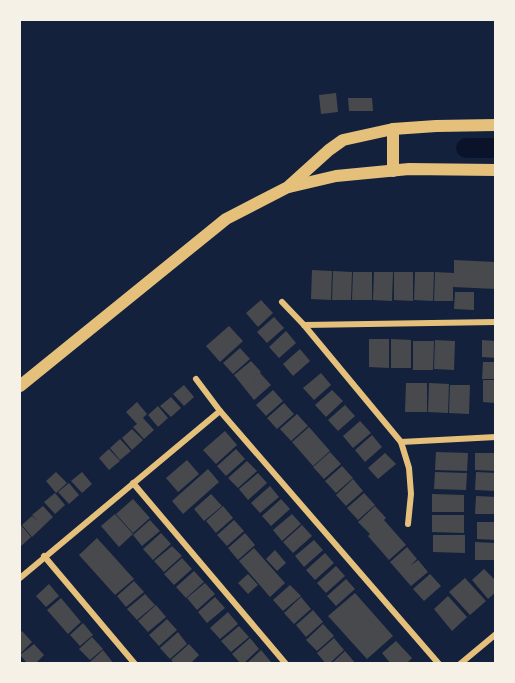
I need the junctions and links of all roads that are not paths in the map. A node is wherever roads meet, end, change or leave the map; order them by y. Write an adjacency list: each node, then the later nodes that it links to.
1 (495, 125): 2 (main road)
2 (393, 129): 4 (main road); 5 (main road)
3 (495, 170): 4 (main road)
4 (393, 171): 5 (main road)
5 (288, 187): 10 (main road)
6 (282, 302): 8 (street)
7 (495, 322): 8 (street)
8 (304, 325): 13 (street)
9 (196, 379): 11 (street)
10 (20, 386)
11 (220, 411): 14 (street); 21 (street)
12 (495, 437): 13 (street)
13 (401, 442): 15 (street)
14 (133, 483): 16 (street); 20 (street)
15 (408, 524)
16 (44, 556): 17 (street); 19 (street)
17 (20, 578)
18 (495, 634): 22 (street)
19 (135, 663)
20 (286, 663)
21 (439, 663)
22 (460, 663)

